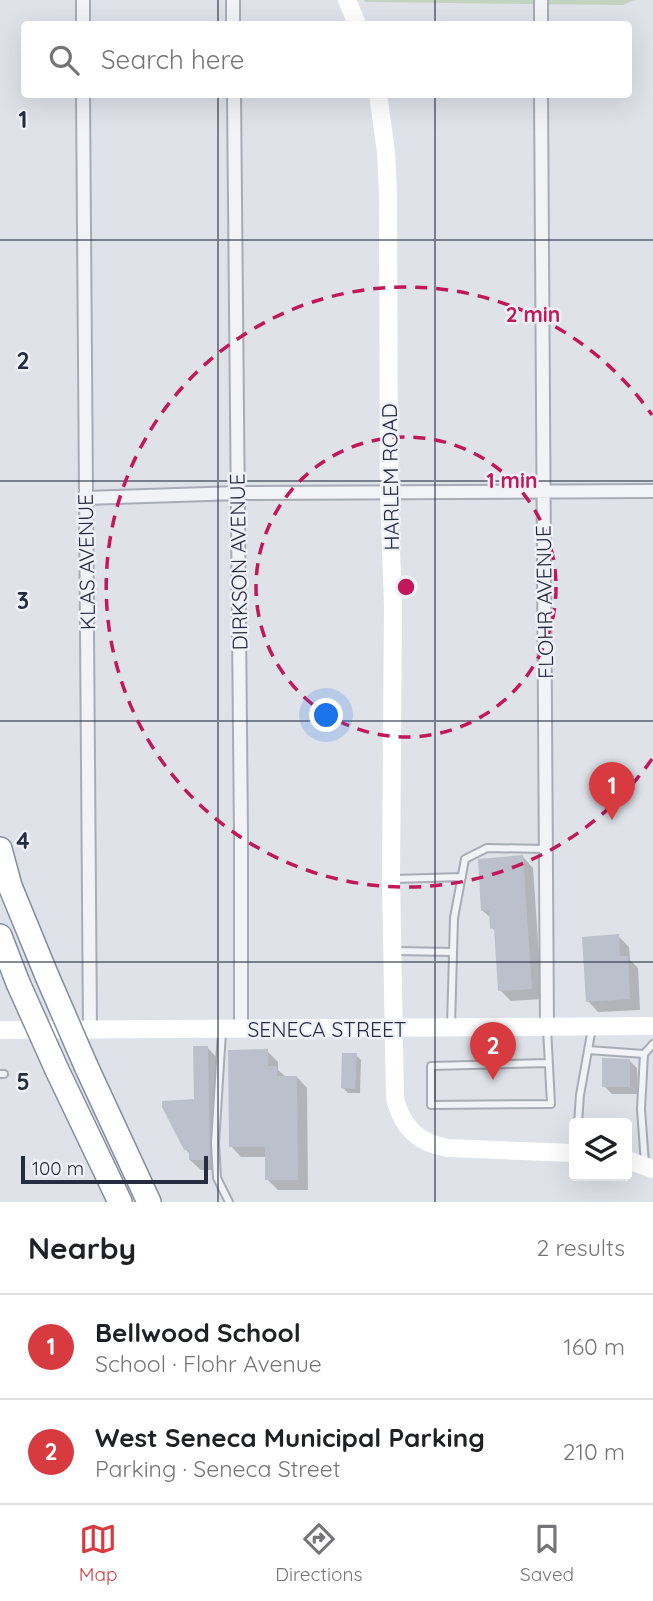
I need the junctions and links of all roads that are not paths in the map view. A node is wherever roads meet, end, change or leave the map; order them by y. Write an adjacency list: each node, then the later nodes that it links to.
1 (83, 0): 5 (street)
2 (233, 0): 6 (street)
3 (347, 0): 7 (main road)
4 (541, 0): 8 (street)
5 (83, 20)
6 (233, 21)
7 (356, 21)
8 (541, 21)
9 (83, 98): 17 (street, KLAS AVENUE)
10 (234, 98): 16 (street, DIRKSON AVENUE)
11 (379, 98): 14 (main road, HARLEM ROAD)
12 (541, 98): 15 (street, FLOHR AVENUE)
13 (653, 491): 15 (street)
14 (389, 492): 15 (street); 16 (street); 21 (main road, HARLEM ROAD)
15 (543, 492): 19 (street, FLOHR AVENUE)
16 (238, 493): 17 (street); 31 (street, DIRKSON AVENUE)
17 (85, 498): 33 (street, KLAS AVENUE)
18 (0, 849): 43 (highway, bridge)
19 (547, 849): 20 (lane); 25 (street, FLOHR AVENUE)
20 (462, 877): 21 (lane); 24 (lane)
21 (391, 879): 23 (main road, HARLEM ROAD)
22 (0, 936): 42 (highway, bridge)
23 (392, 951): 24 (lane); 28 (main road, HARLEM ROAD)
24 (453, 952): 29 (lane)
25 (547, 1026): 26 (main road, SENECA STREET); 29 (main road, SENECA STREET); 37 (lane)
26 (592, 1026): 27 (main road, SENECA STREET); 35 (lane)
27 (653, 1027)
28 (393, 1028): 29 (main road, SENECA STREET); 31 (main road, SENECA STREET); 39 (main road, HARLEM ROAD)
29 (451, 1028)
30 (222, 1029): 31 (main road, SENECA STREET); 33 (main road, SENECA STREET); 44 (lane)
31 (241, 1029)
32 (0, 1030): 33 (main road, SENECA STREET)
33 (90, 1030)
34 (653, 1044): 36 (lane)
35 (588, 1050): 36 (lane); 38 (lane)
36 (644, 1054): 41 (lane)
37 (548, 1063): 37 (lane)
38 (578, 1118)
39 (569, 1153)
40 (632, 1162): 41 (main road)
41 (649, 1167)
42 (120, 1202)
43 (149, 1202)
44 (229, 1202)

